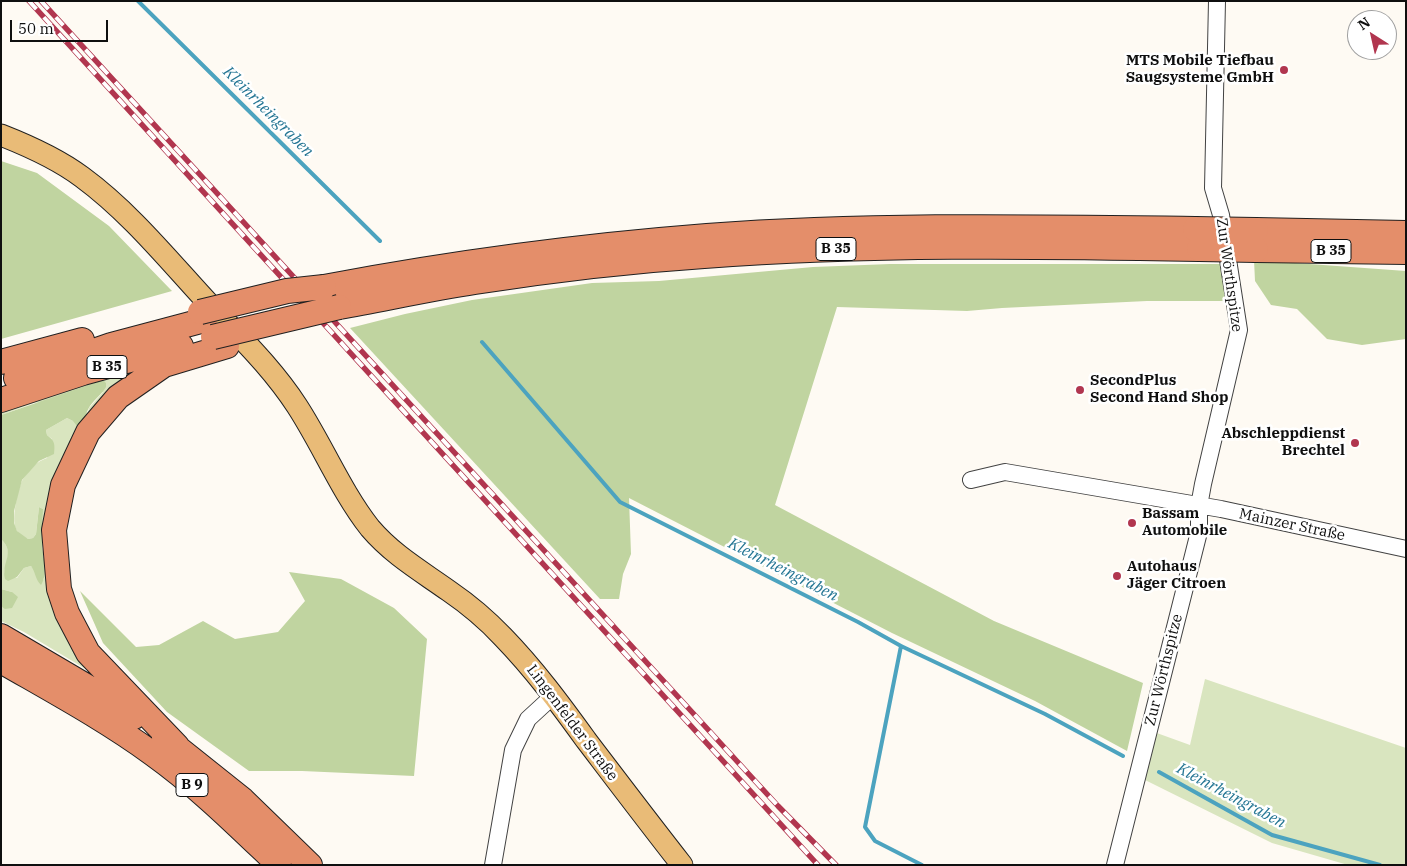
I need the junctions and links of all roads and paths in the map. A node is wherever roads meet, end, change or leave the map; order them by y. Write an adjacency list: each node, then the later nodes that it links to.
1 (1217, 1): 12 (street, Zur Wörthspitze)
2 (1, 135): 17 (main road, Lingenfelder Straße)
3 (1406, 233): 5 (highway, B 35)
4 (1197, 239): 5 (highway, B 35, bridge); 7 (highway, B 35, bridge); 7 (highway, B 35, bridge)
5 (1256, 240): 6 (highway, B 35)
6 (1406, 252)
7 (211, 329): 8 (highway); 9 (highway); 10 (highway, B 35); 19 (highway)
8 (1, 362)
9 (1, 384)
10 (1, 400)
11 (971, 480): 12 (street, Mainzer Straße)
12 (1199, 506): 13 (street, Mainzer Straße); 24 (street, Zur Wörthspitze)
13 (1406, 549)
14 (1, 636): 19 (highway, B 9)
15 (1, 661): 18 (highway, B 9)
16 (1, 680): 18 (highway)
17 (553, 696): 22 (street); 23 (main road, Lingenfelder Straße)
18 (96, 715): 20 (highway, B 9)
19 (176, 746): 21 (highway, B 9)
20 (279, 865)
21 (310, 865)
22 (492, 865)
23 (682, 865)
24 (1115, 865)

